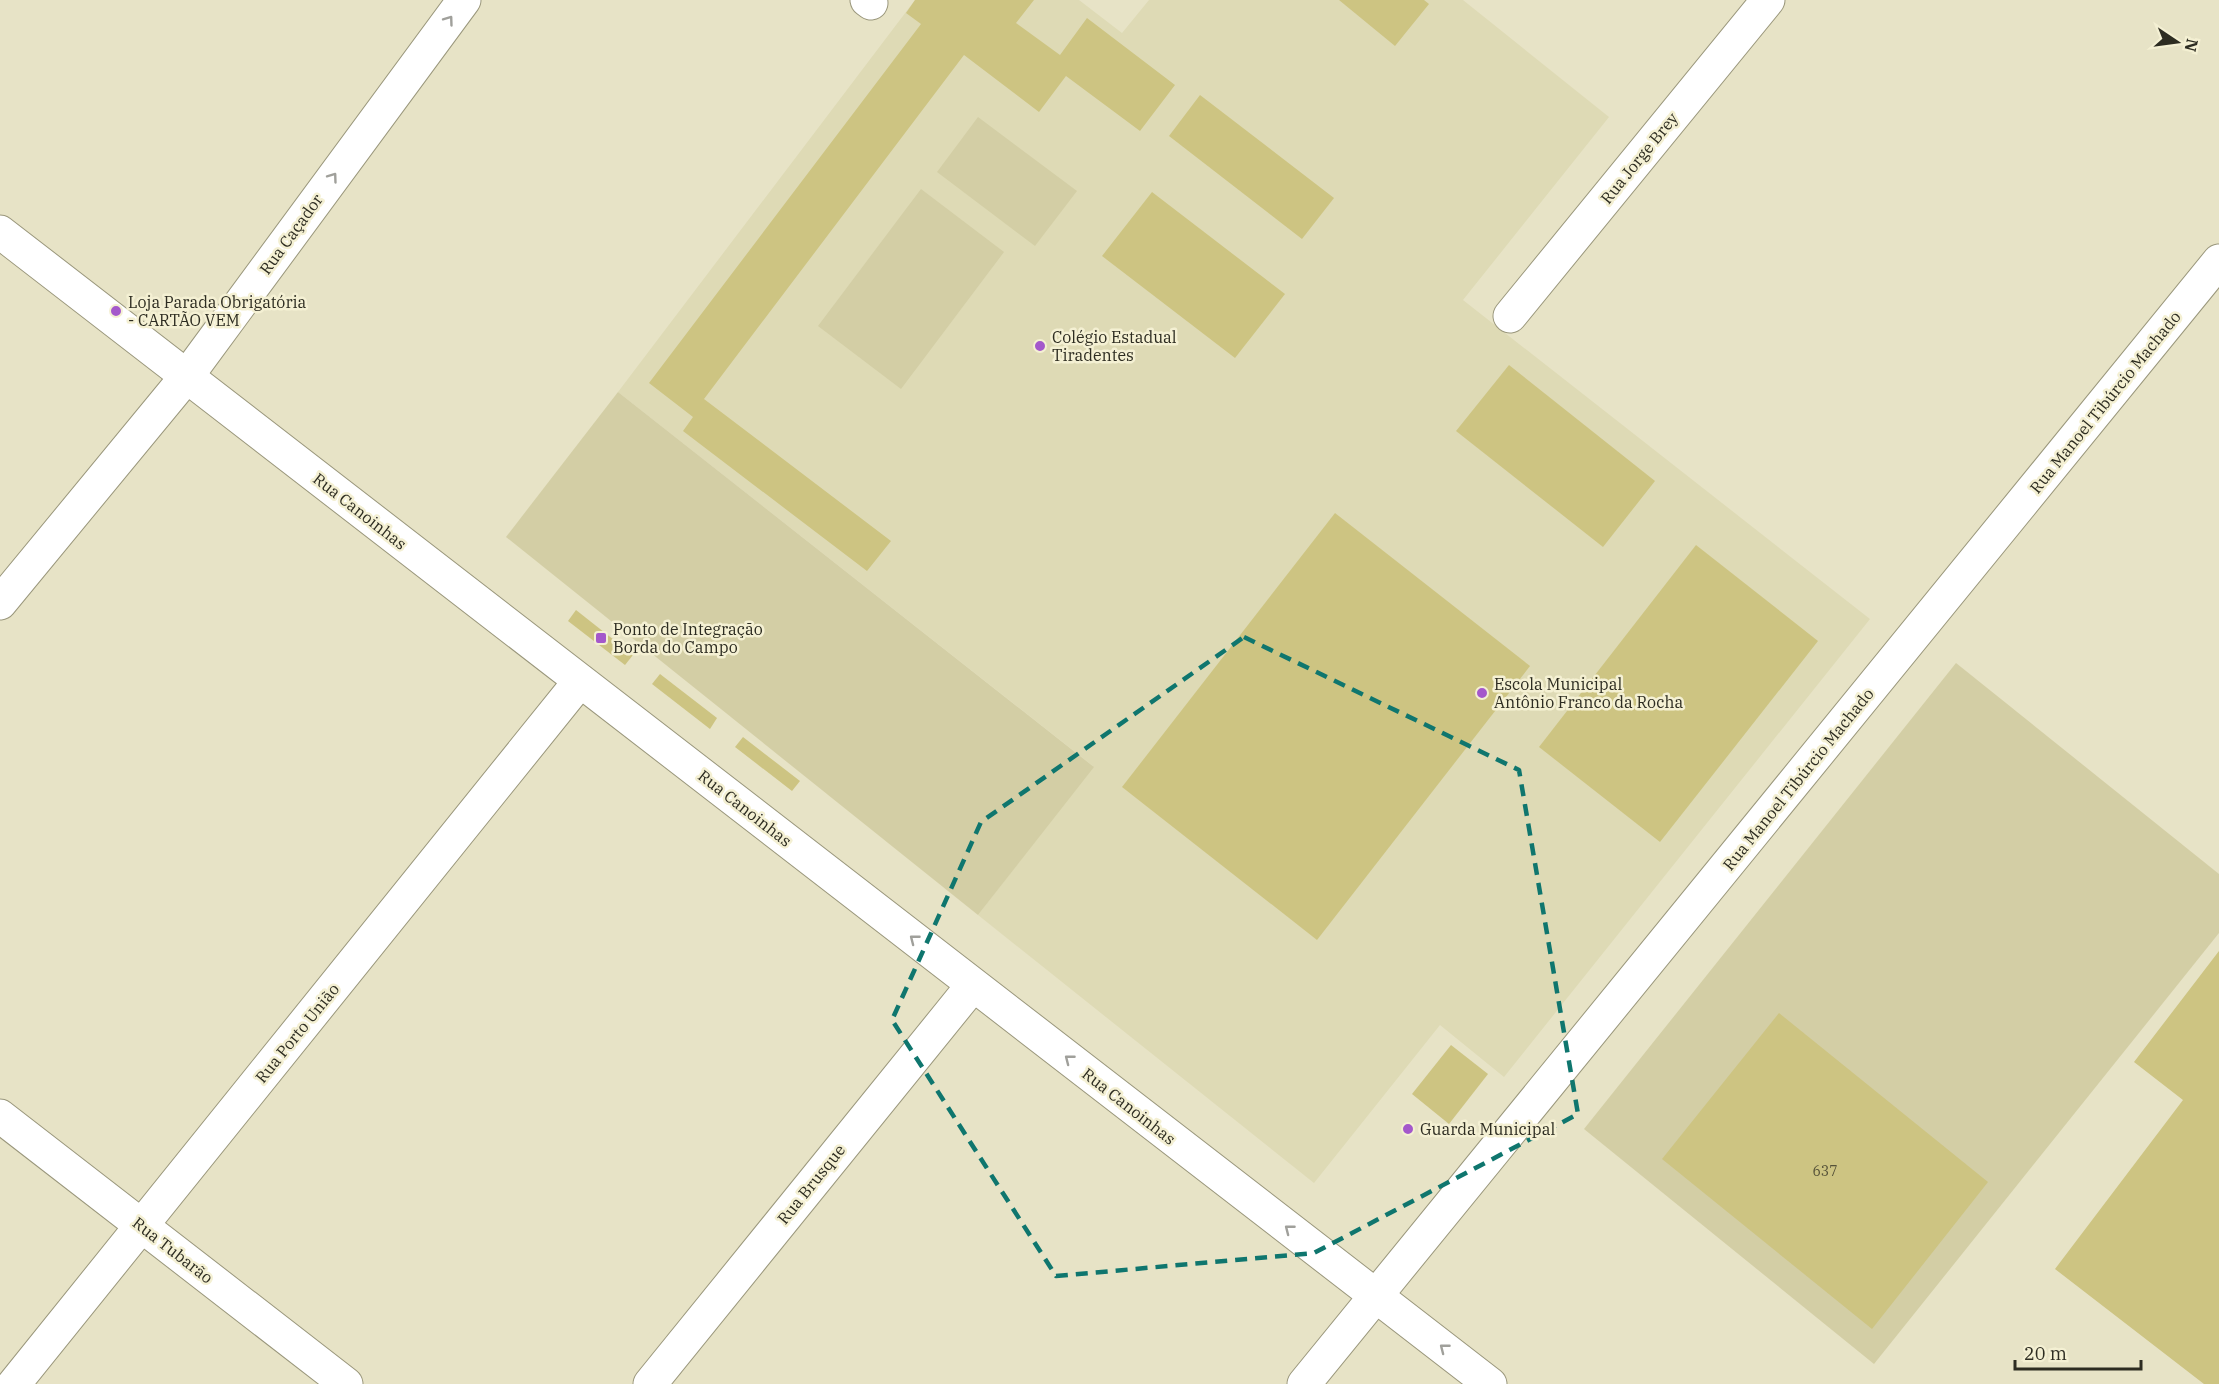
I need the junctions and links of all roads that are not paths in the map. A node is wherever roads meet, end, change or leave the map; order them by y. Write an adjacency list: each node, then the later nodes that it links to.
1 (464, 0): 6 (street, Rua Caçador, one-way to 1)
2 (1768, 0): 5 (street, Rua Jorge Brey)
3 (0, 232): 6 (street, Rua Canoinhas)
4 (2219, 261): 12 (street, Rua Manoel Tibúrcio Machado)
5 (1510, 316)
6 (187, 376): 7 (street, Rua Caçador); 8 (street, Rua Canoinhas)
7 (0, 603)
8 (580, 681): 9 (street, Rua Canoinhas, one-way to 8); 11 (street, Rua Porto União)
9 (973, 984): 12 (street, Rua Canoinhas, one-way to 9); 15 (street, Rua Brusque)
10 (0, 1116): 11 (street, Rua Tubarão)
11 (142, 1226): 13 (street, Rua Porto União); 14 (street, Rua Tubarão)
12 (1377, 1296): 16 (street, Rua Manoel Tibúrcio Machado); 17 (street, Rua Canoinhas, one-way to 12)
13 (14, 1384)
14 (346, 1384)
15 (650, 1384)
16 (1304, 1384)
17 (1490, 1384)

